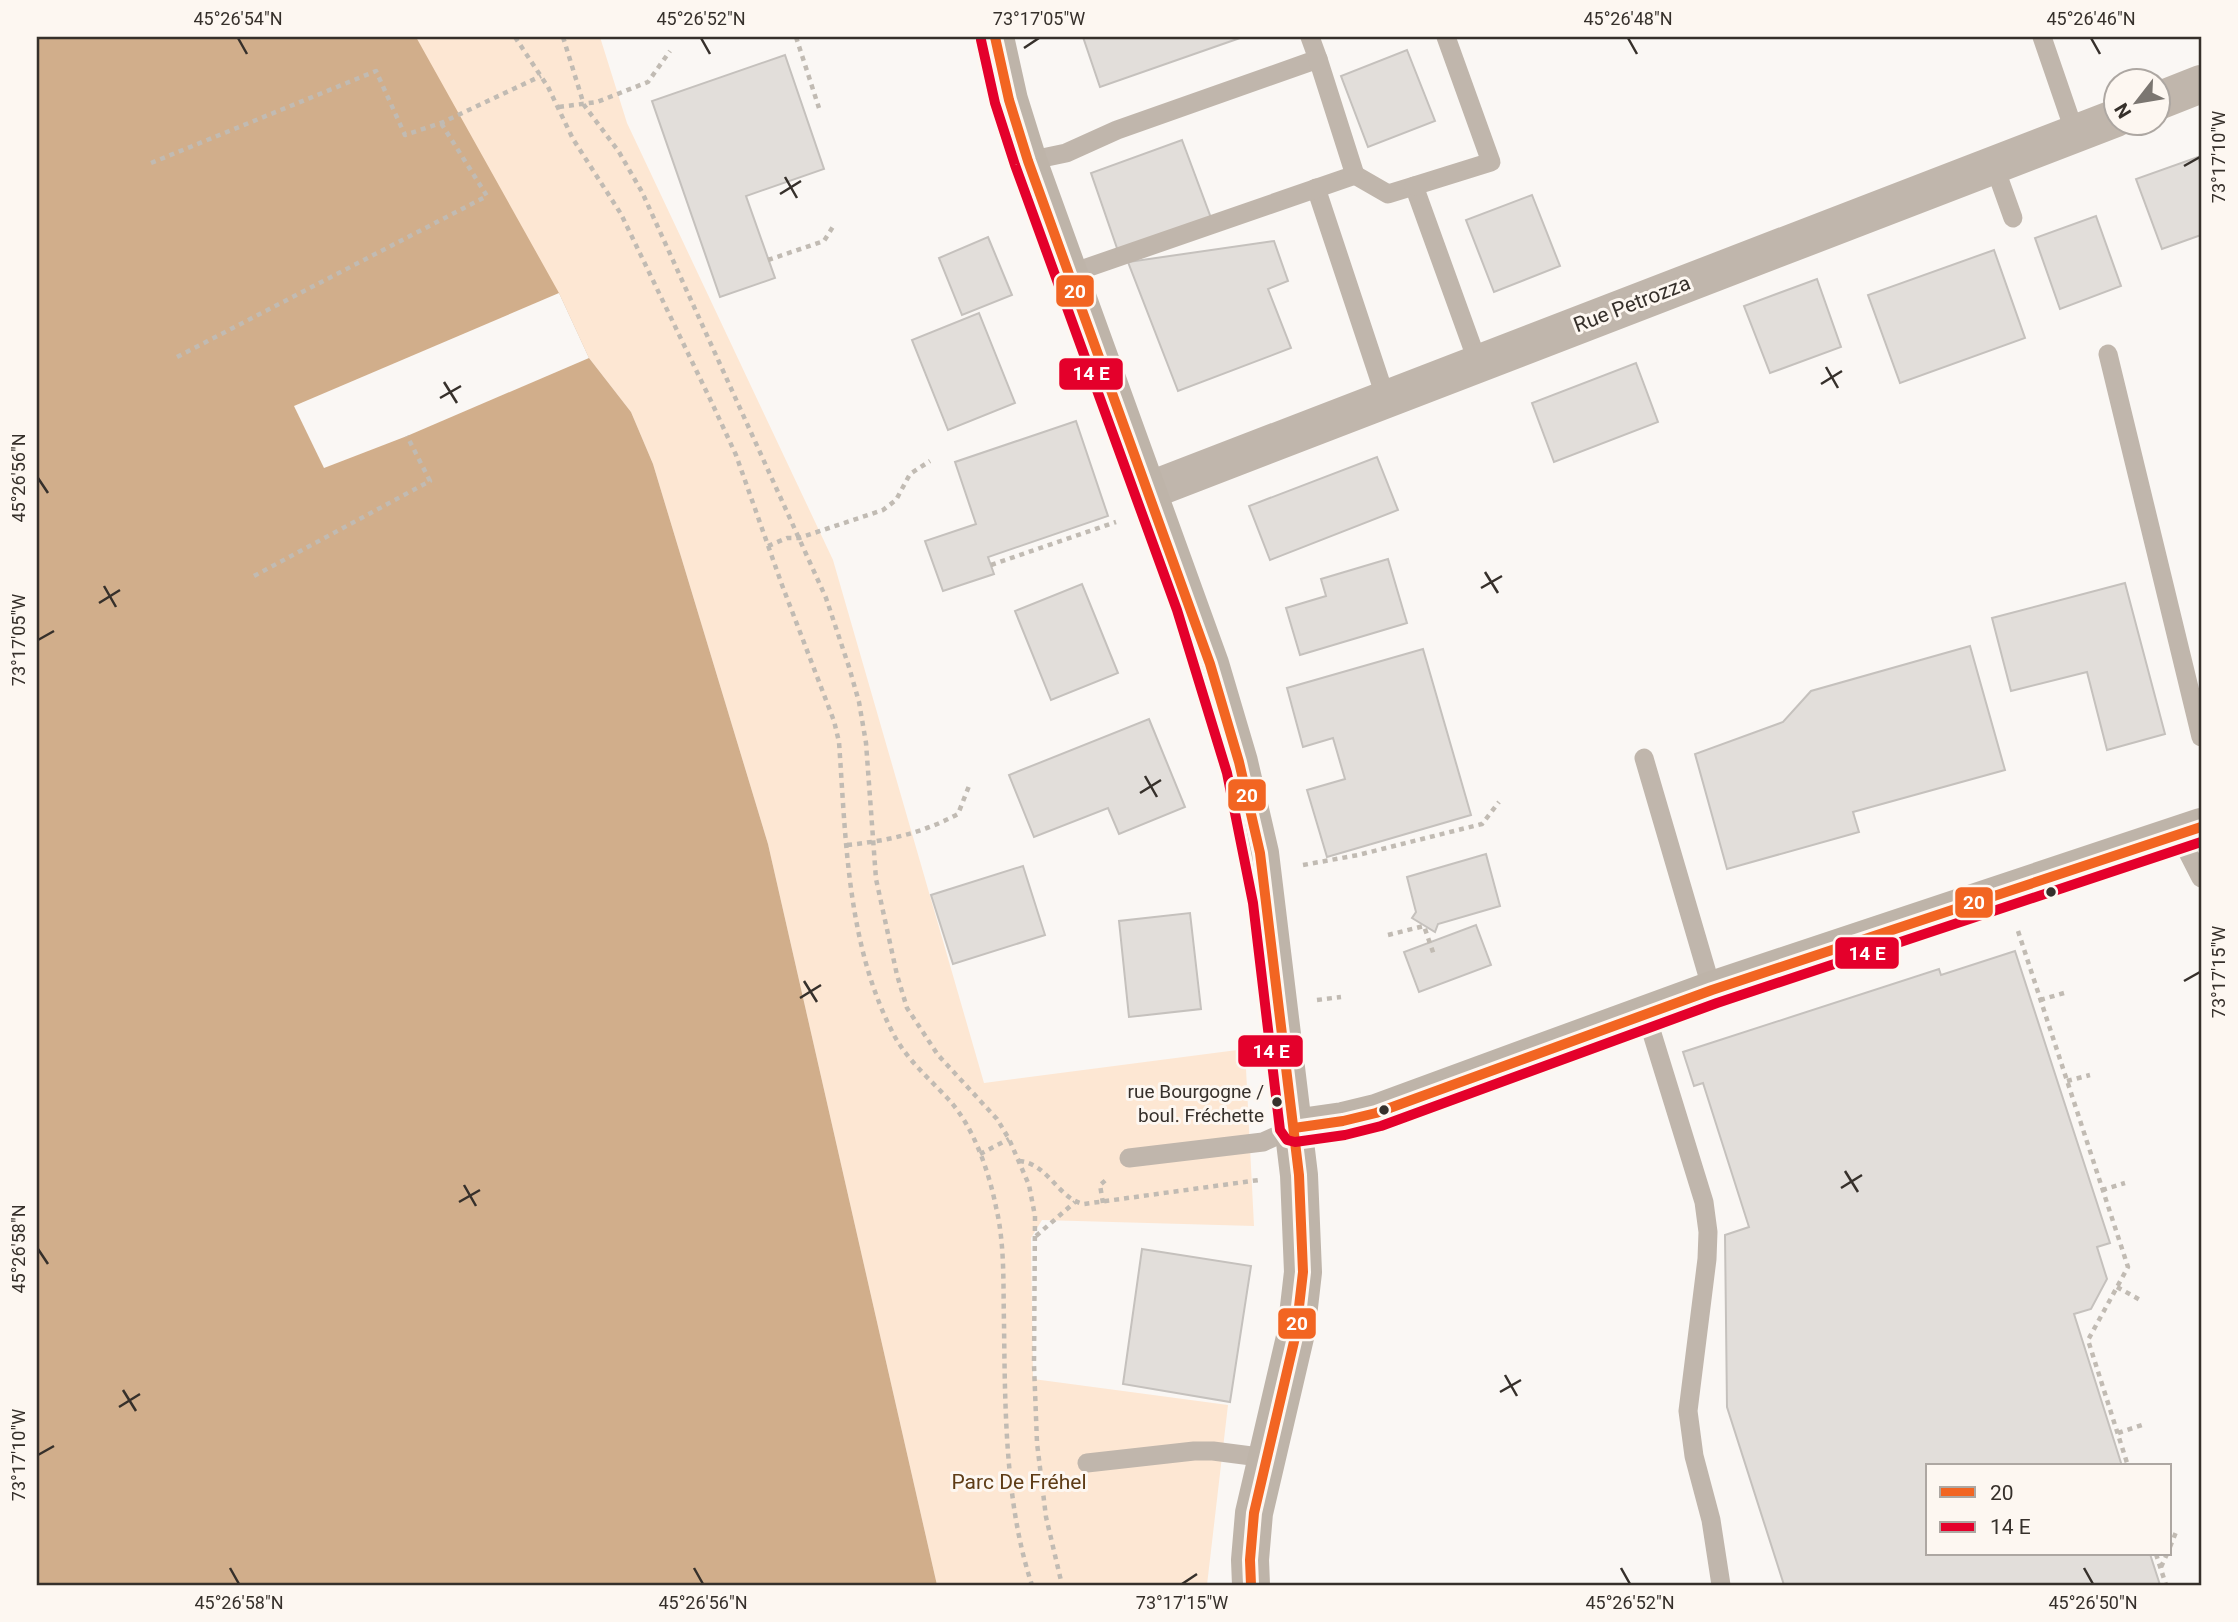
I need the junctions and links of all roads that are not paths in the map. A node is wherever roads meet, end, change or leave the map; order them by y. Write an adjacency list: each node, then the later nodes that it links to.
1 (995, 37): 10 (street)
2 (1310, 37): 5 (lane)
3 (1446, 37): 13 (lane)
4 (2042, 37): 9 (lane)
5 (1318, 60): 10 (lane); 12 (lane)
6 (2201, 84): 7 (street)
7 (2172, 95)
8 (2102, 123): 9 (street, Rue Petrozza)
9 (2075, 133): 11 (street, Rue Petrozza)
10 (1028, 161): 16 (street)
11 (1994, 164): 15 (lane); 18 (street, Rue Petrozza)
12 (1354, 175): 13 (lane); 14 (lane)
13 (1414, 186): 18 (lane)
14 (1316, 188): 16 (lane); 19 (lane)
15 (2013, 218)
16 (1069, 274): 20 (street)
17 (2108, 354): 21 (lane)
18 (1478, 363): 19 (street, Rue Petrozza)
19 (1386, 399): 20 (street, Rue Petrozza)
20 (1137, 505): 27 (street)
21 (2201, 737)
22 (1644, 758): 25 (lane)
23 (2190, 831): 24 (lane); 25 (street)
24 (2201, 878)
25 (1712, 990): 26 (street)
26 (1646, 1014): 27 (street); 32 (lane)
27 (1294, 1128): 28 (lane); 29 (street)
28 (1129, 1158)
29 (1267, 1458): 30 (lane); 31 (street)
30 (1087, 1463)
31 (1251, 1585)
32 (1721, 1585)

